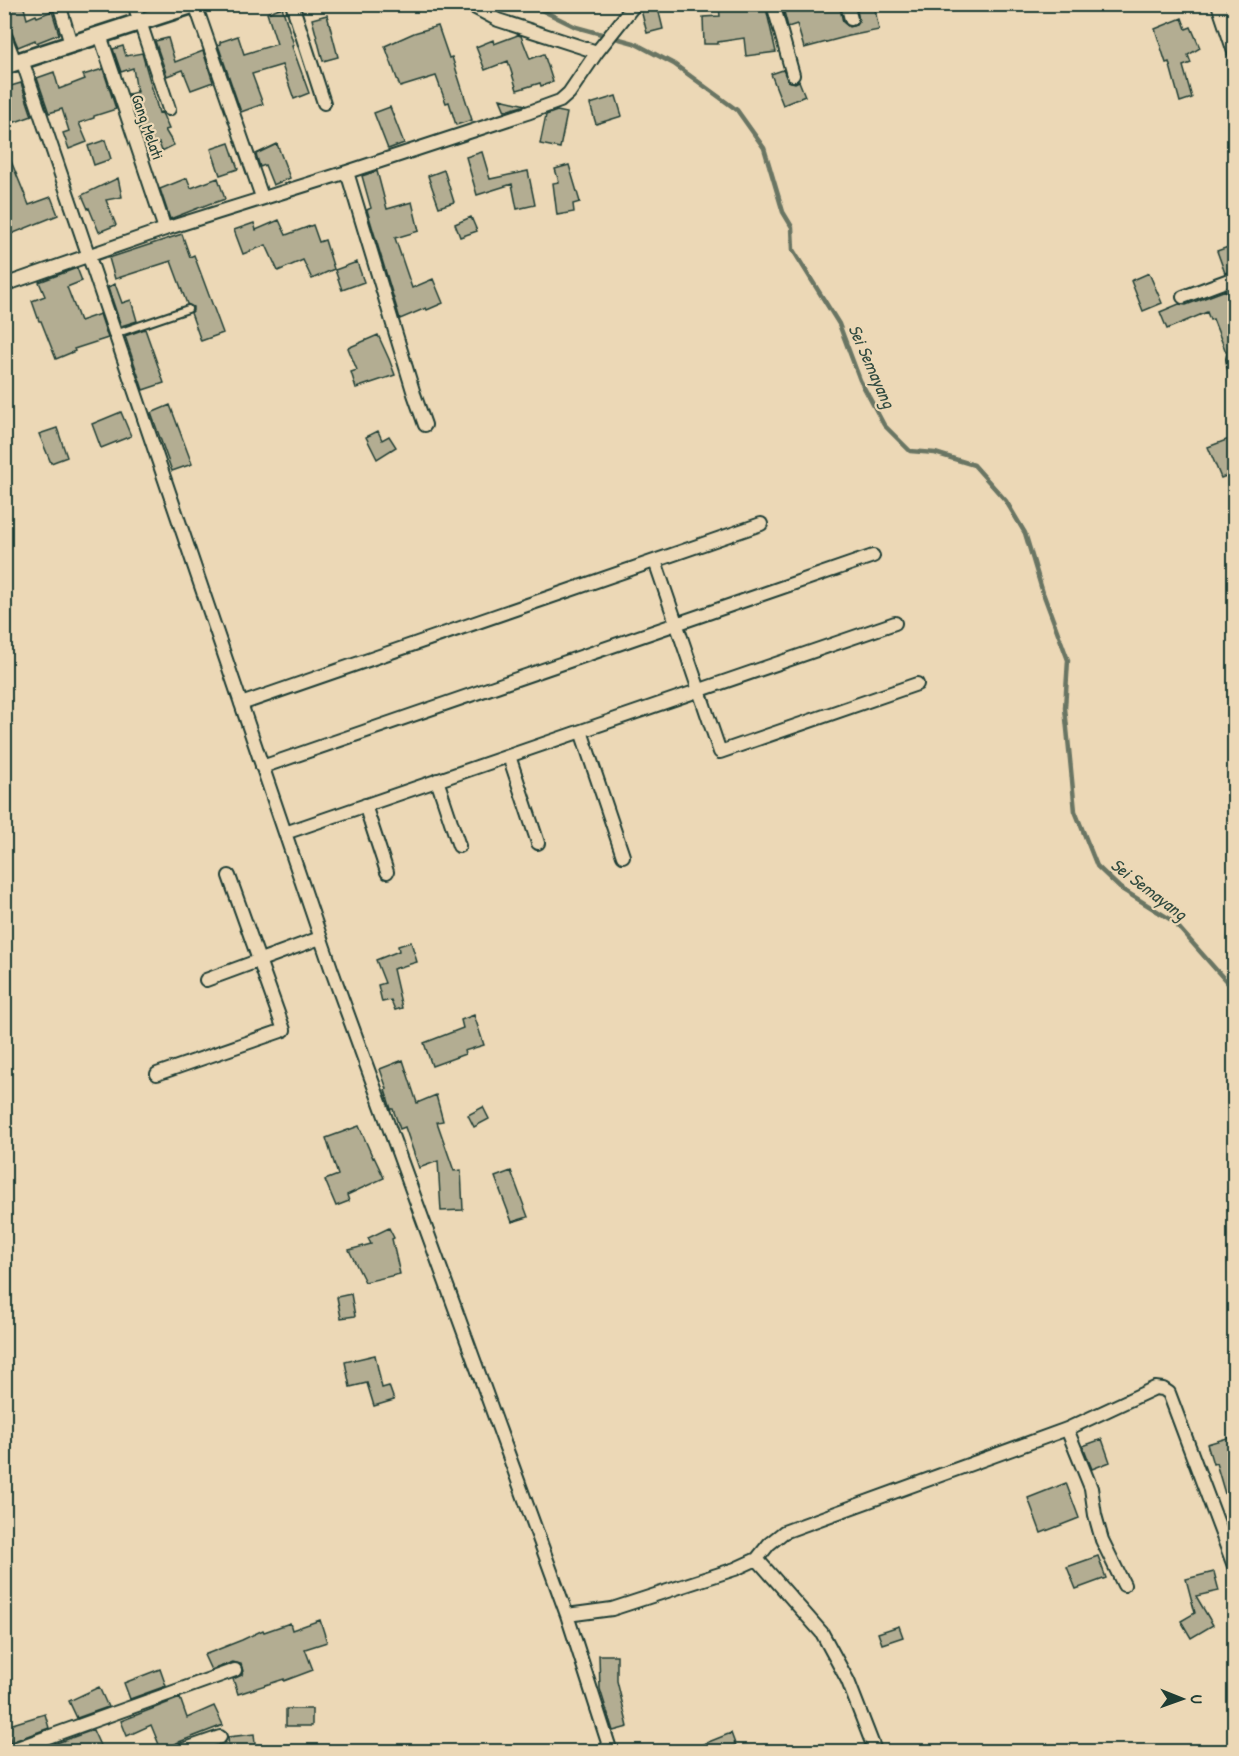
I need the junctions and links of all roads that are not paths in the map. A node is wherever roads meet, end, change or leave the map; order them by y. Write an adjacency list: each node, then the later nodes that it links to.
1 (59, 4): 14 (street)
2 (134, 4): 11 (street)
3 (195, 4): 11 (main road); 22 (street)
4 (292, 4): 19 (street)
5 (468, 4): 15 (street)
6 (634, 4): 15 (street)
7 (773, 4): 18 (street)
8 (847, 4): 10 (street)
9 (1218, 4): 16 (street)
10 (851, 19)
11 (140, 22): 13 (main road); 20 (street)
12 (4, 34): 17 (street)
13 (100, 35): 14 (main road); 23 (street, Gang Melati)
14 (71, 44): 17 (main road)
15 (601, 48): 21 (street)
16 (1234, 52)
17 (14, 63): 24 (street)
18 (793, 75)
19 (324, 103)
20 (169, 109)
21 (347, 172): 22 (street); 32 (street)
22 (262, 198): 23 (street)
23 (165, 229): 24 (street)
24 (88, 255): 26 (street); 29 (street)
25 (1234, 279): 27 (street)
26 (4, 285)
27 (1183, 297)
28 (188, 309): 29 (lane)
29 (115, 334): 40 (street)
30 (1234, 355): 31 (street)
31 (1234, 366)
32 (425, 425)
33 (761, 524): 35 (street)
34 (873, 556): 37 (street)
35 (655, 561): 37 (street); 40 (street)
36 (895, 623): 39 (street)
37 (676, 624): 39 (street); 43 (street)
38 (917, 684): 39 (street)
39 (699, 690): 41 (street)
40 (241, 704): 43 (street)
41 (581, 731): 42 (street); 49 (street)
42 (508, 756): 44 (street); 47 (street)
43 (262, 767): 46 (street)
44 (437, 780): 45 (street); 48 (street)
45 (365, 805): 46 (street); 50 (street)
46 (285, 833): 52 (street)
47 (538, 843)
48 (459, 846)
49 (623, 856)
50 (387, 872)
51 (229, 876): 53 (street)
52 (320, 938): 53 (street); 60 (street)
53 (259, 960): 54 (street); 55 (street)
54 (206, 980)
55 (157, 1074)
56 (1067, 1429): 57 (street); 58 (street); 59 (street)
57 (757, 1559): 60 (street); 63 (street)
58 (1234, 1566)
59 (1124, 1585)
60 (569, 1620): 66 (street)
61 (235, 1670): 64 (street)
62 (220, 1737): 65 (street)
63 (874, 1748)
64 (6, 1752)
65 (177, 1752)
66 (611, 1752)

